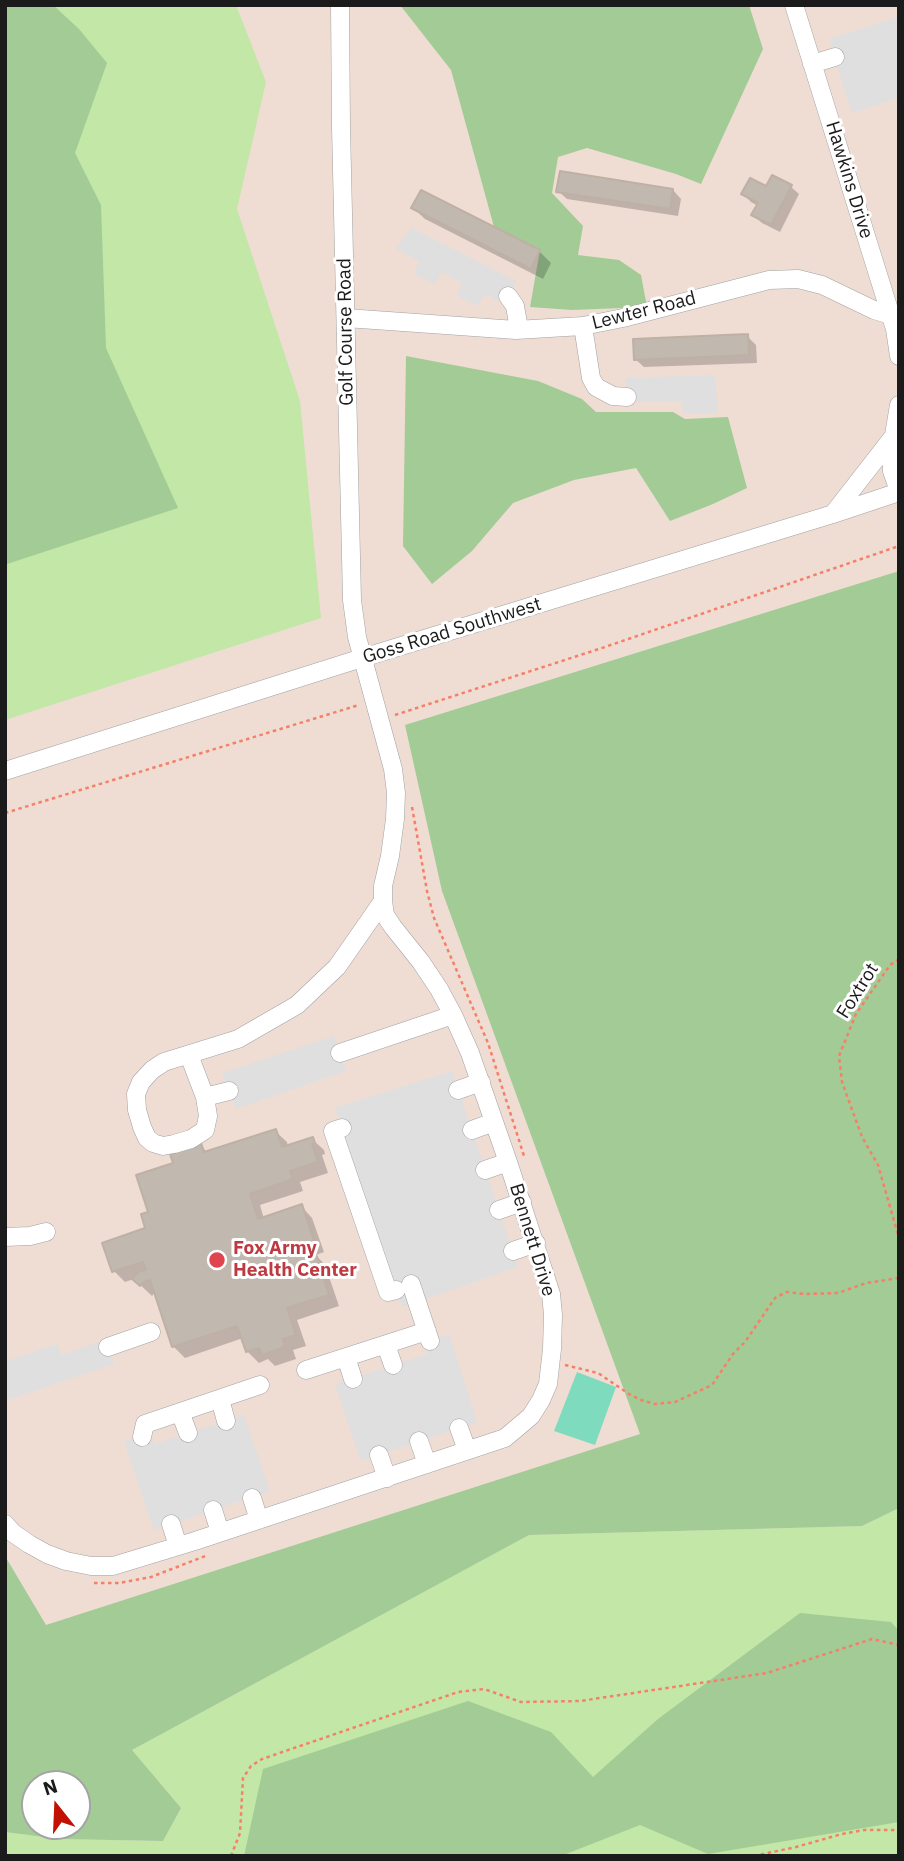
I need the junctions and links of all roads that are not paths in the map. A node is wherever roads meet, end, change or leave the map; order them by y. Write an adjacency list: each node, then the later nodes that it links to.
1 (340, 5): 7 (street, Golf Course Road)
2 (794, 5): 4 (street, Hawkins Drive)
3 (835, 57): 4 (street)
4 (813, 64): 6 (street, Hawkins Drive)
5 (508, 296): 9 (street)
6 (891, 315): 8 (street, Lewter Road); 10 (street, Hawkins Drive)
7 (346, 318): 9 (street, Lewter Road); 16 (street, Golf Course Road)
8 (583, 326): 9 (street, Lewter Road); 11 (street)
9 (519, 330)
10 (899, 356)
11 (627, 397)
12 (899, 405): 13 (street)
13 (893, 437): 14 (street); 15 (street)
14 (899, 492): 15 (street, Goss Road Southwest)
15 (833, 514): 16 (street, Goss Road Southwest)
16 (362, 658): 17 (street, Goss Road Southwest); 18 (street)
17 (5, 771)
18 (383, 901): 19 (street, Bennett Drive); 21 (street)
19 (453, 1015): 20 (street); 22 (street, Bennett Drive)
20 (340, 1053)
21 (189, 1055): 25 (street); 25 (street)
22 (481, 1082): 23 (street); 26 (street, Bennett Drive)
23 (458, 1090)
24 (229, 1091): 25 (street)
25 (205, 1097)
26 (494, 1122): 28 (street); 29 (street, Bennett Drive)
27 (342, 1128): 38 (street)
28 (472, 1130)
29 (508, 1162): 30 (street); 31 (street, Bennett Drive)
30 (485, 1170)
31 (522, 1202): 32 (street); 35 (street, Bennett Drive)
32 (499, 1210)
33 (46, 1233): 34 (street)
34 (5, 1237)
35 (536, 1243): 36 (street); 52 (street, Bennett Drive)
36 (513, 1251)
37 (151, 1332): 39 (street)
38 (386, 1345): 40 (street); 41 (street)
39 (108, 1347)
40 (346, 1357): 42 (street); 43 (street)
41 (393, 1365)
42 (306, 1370)
43 (353, 1379)
44 (260, 1385): 45 (street)
45 (220, 1399): 46 (street); 47 (street)
46 (180, 1412): 49 (street); 50 (street)
47 (226, 1421)
48 (459, 1428): 52 (street)
49 (188, 1433)
50 (142, 1437)
51 (419, 1441): 54 (street)
52 (467, 1450): 54 (street, Bennett Drive)
53 (379, 1455): 55 (street)
54 (427, 1464): 55 (street, Bennett Drive)
55 (387, 1478): 58 (street, Bennett Drive)
56 (252, 1497): 58 (street)
57 (213, 1510): 61 (street)
58 (259, 1520): 61 (street, Bennett Drive)
59 (5, 1524): 62 (street, Bennett Drive)
60 (171, 1524): 62 (street)
61 (220, 1532): 62 (street, Bennett Drive)
62 (178, 1546)

